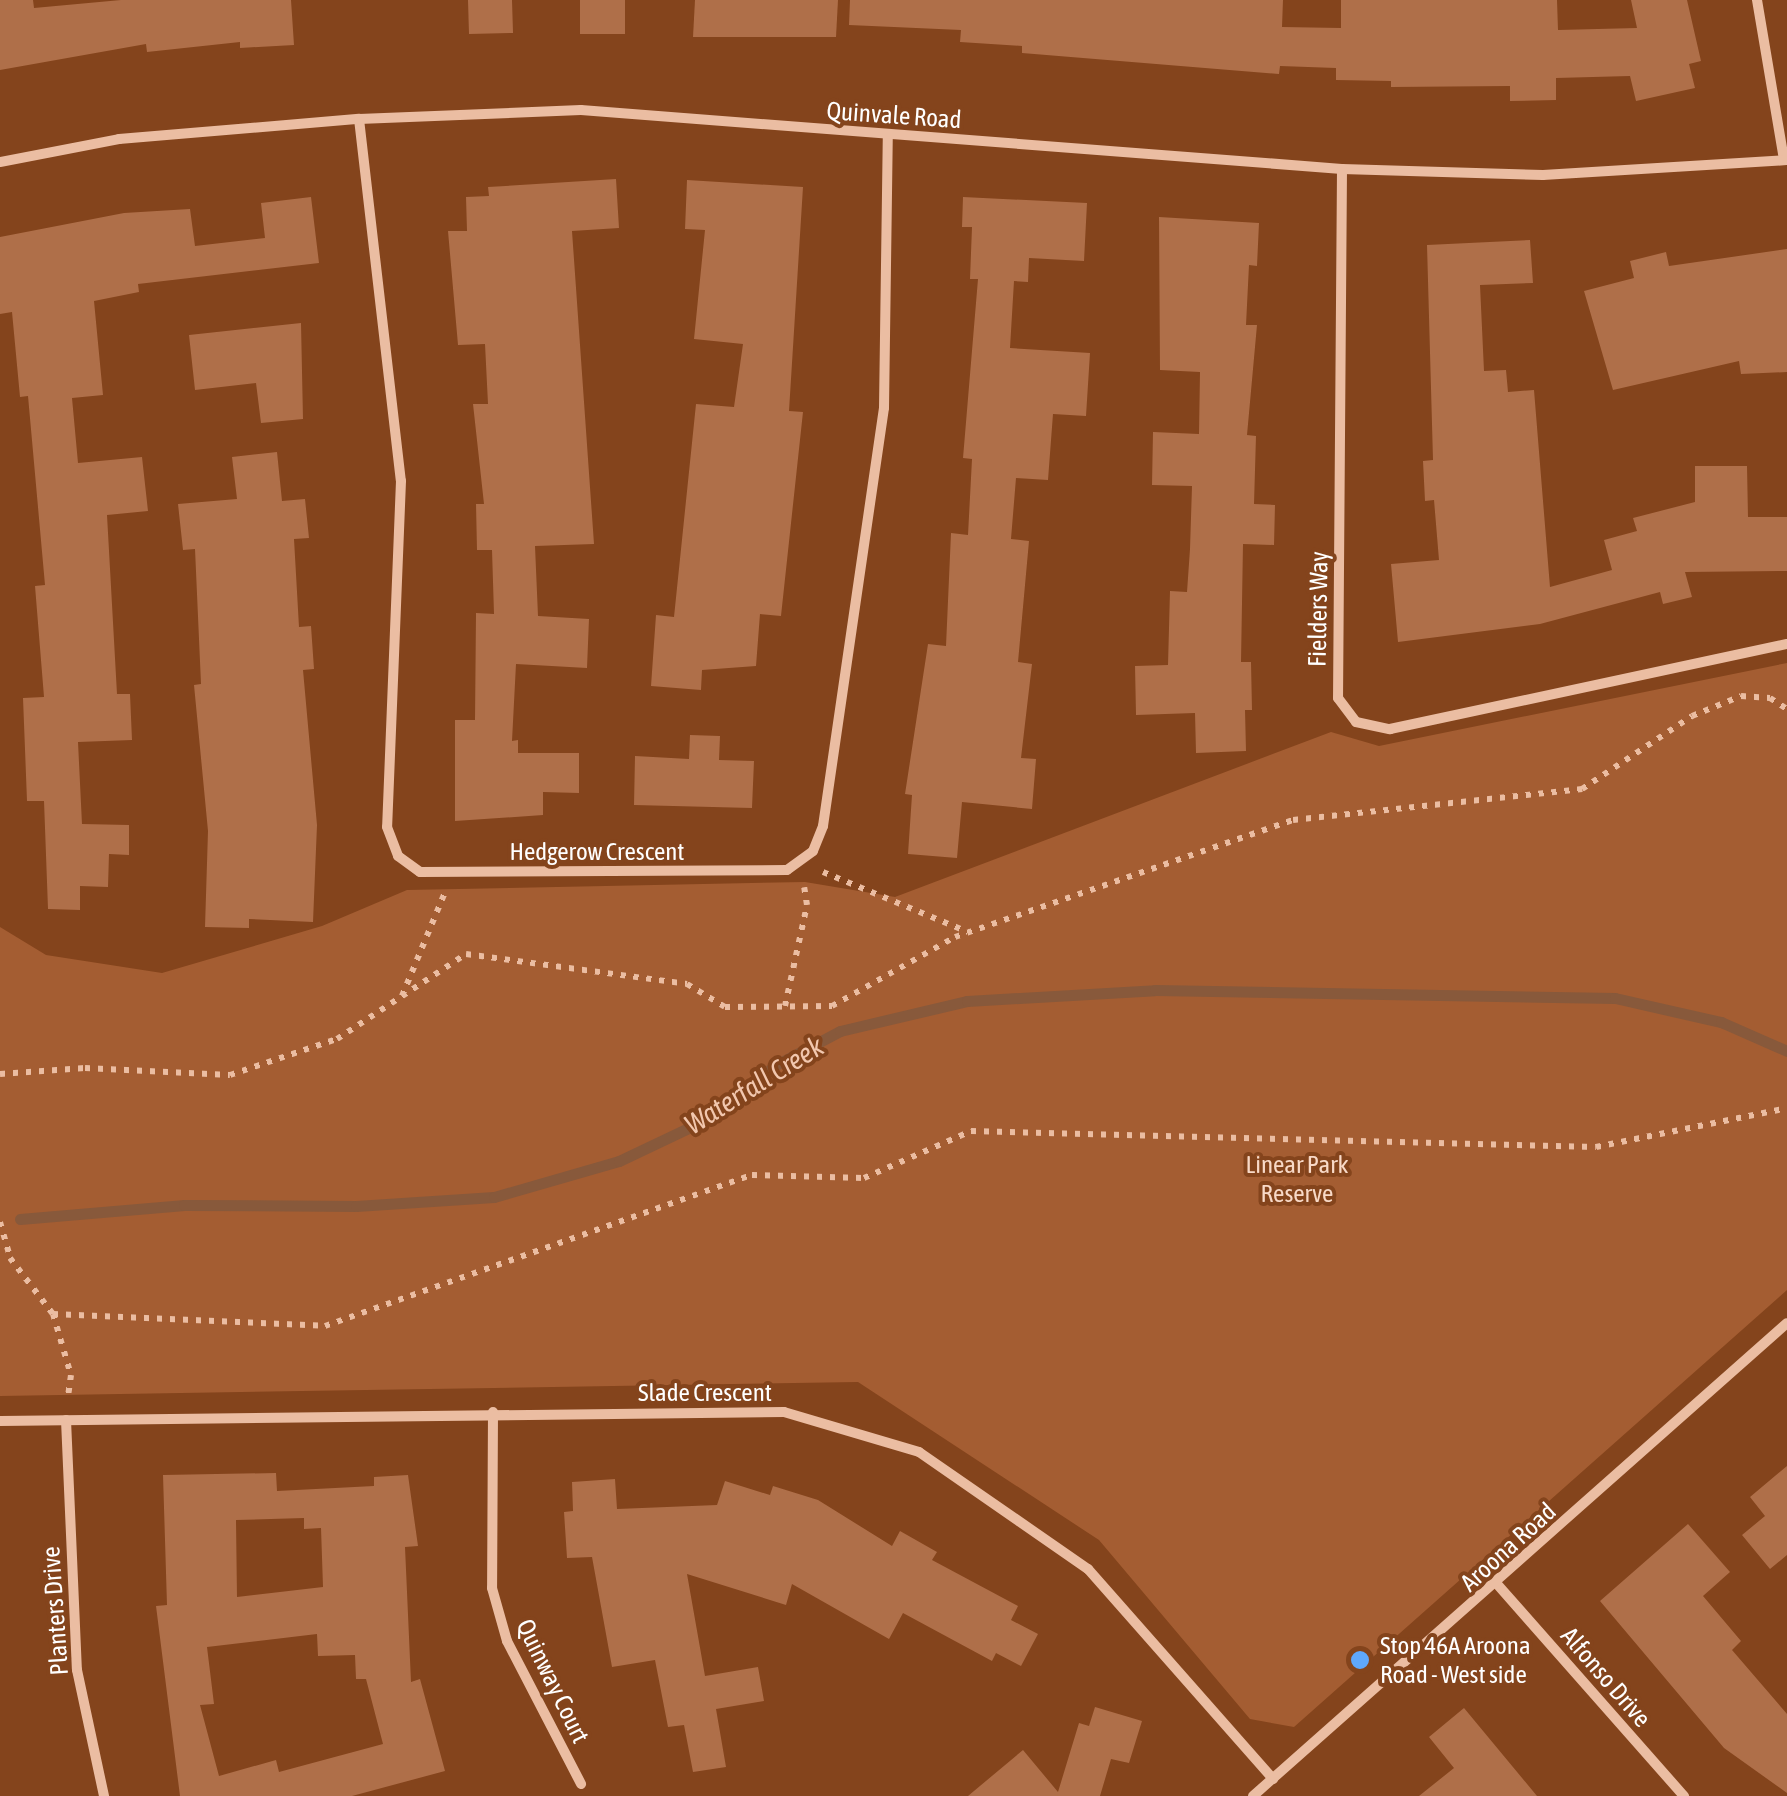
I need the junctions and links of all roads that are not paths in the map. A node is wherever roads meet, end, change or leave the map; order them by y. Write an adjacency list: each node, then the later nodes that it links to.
1 (1756, 0): 4 (street)
2 (359, 119): 3 (street, Quinvale Road); 3 (street, Hedgerow Crescent); 5 (street, Quinvale Road)
3 (888, 135): 6 (street, Quinvale Road)
4 (1786, 160): 6 (street, Quinvale Road)
5 (0, 162)
6 (1342, 169): 7 (street, Fielders Way)
7 (1787, 644)
8 (1787, 1323): 12 (street, Aroona Road)
9 (494, 1412): 10 (street, Slade Crescent); 13 (street, Slade Crescent); 14 (street, Quinway Court)
10 (66, 1420): 11 (street, Slade Crescent); 15 (street, Planters Drive)
11 (0, 1421)
12 (1497, 1584): 13 (street, Aroona Road); 17 (street, Alfonso Drive)
13 (1273, 1779): 16 (street, Aroona Road)
14 (581, 1784)
15 (104, 1796)
16 (1253, 1796)
17 (1684, 1796)

